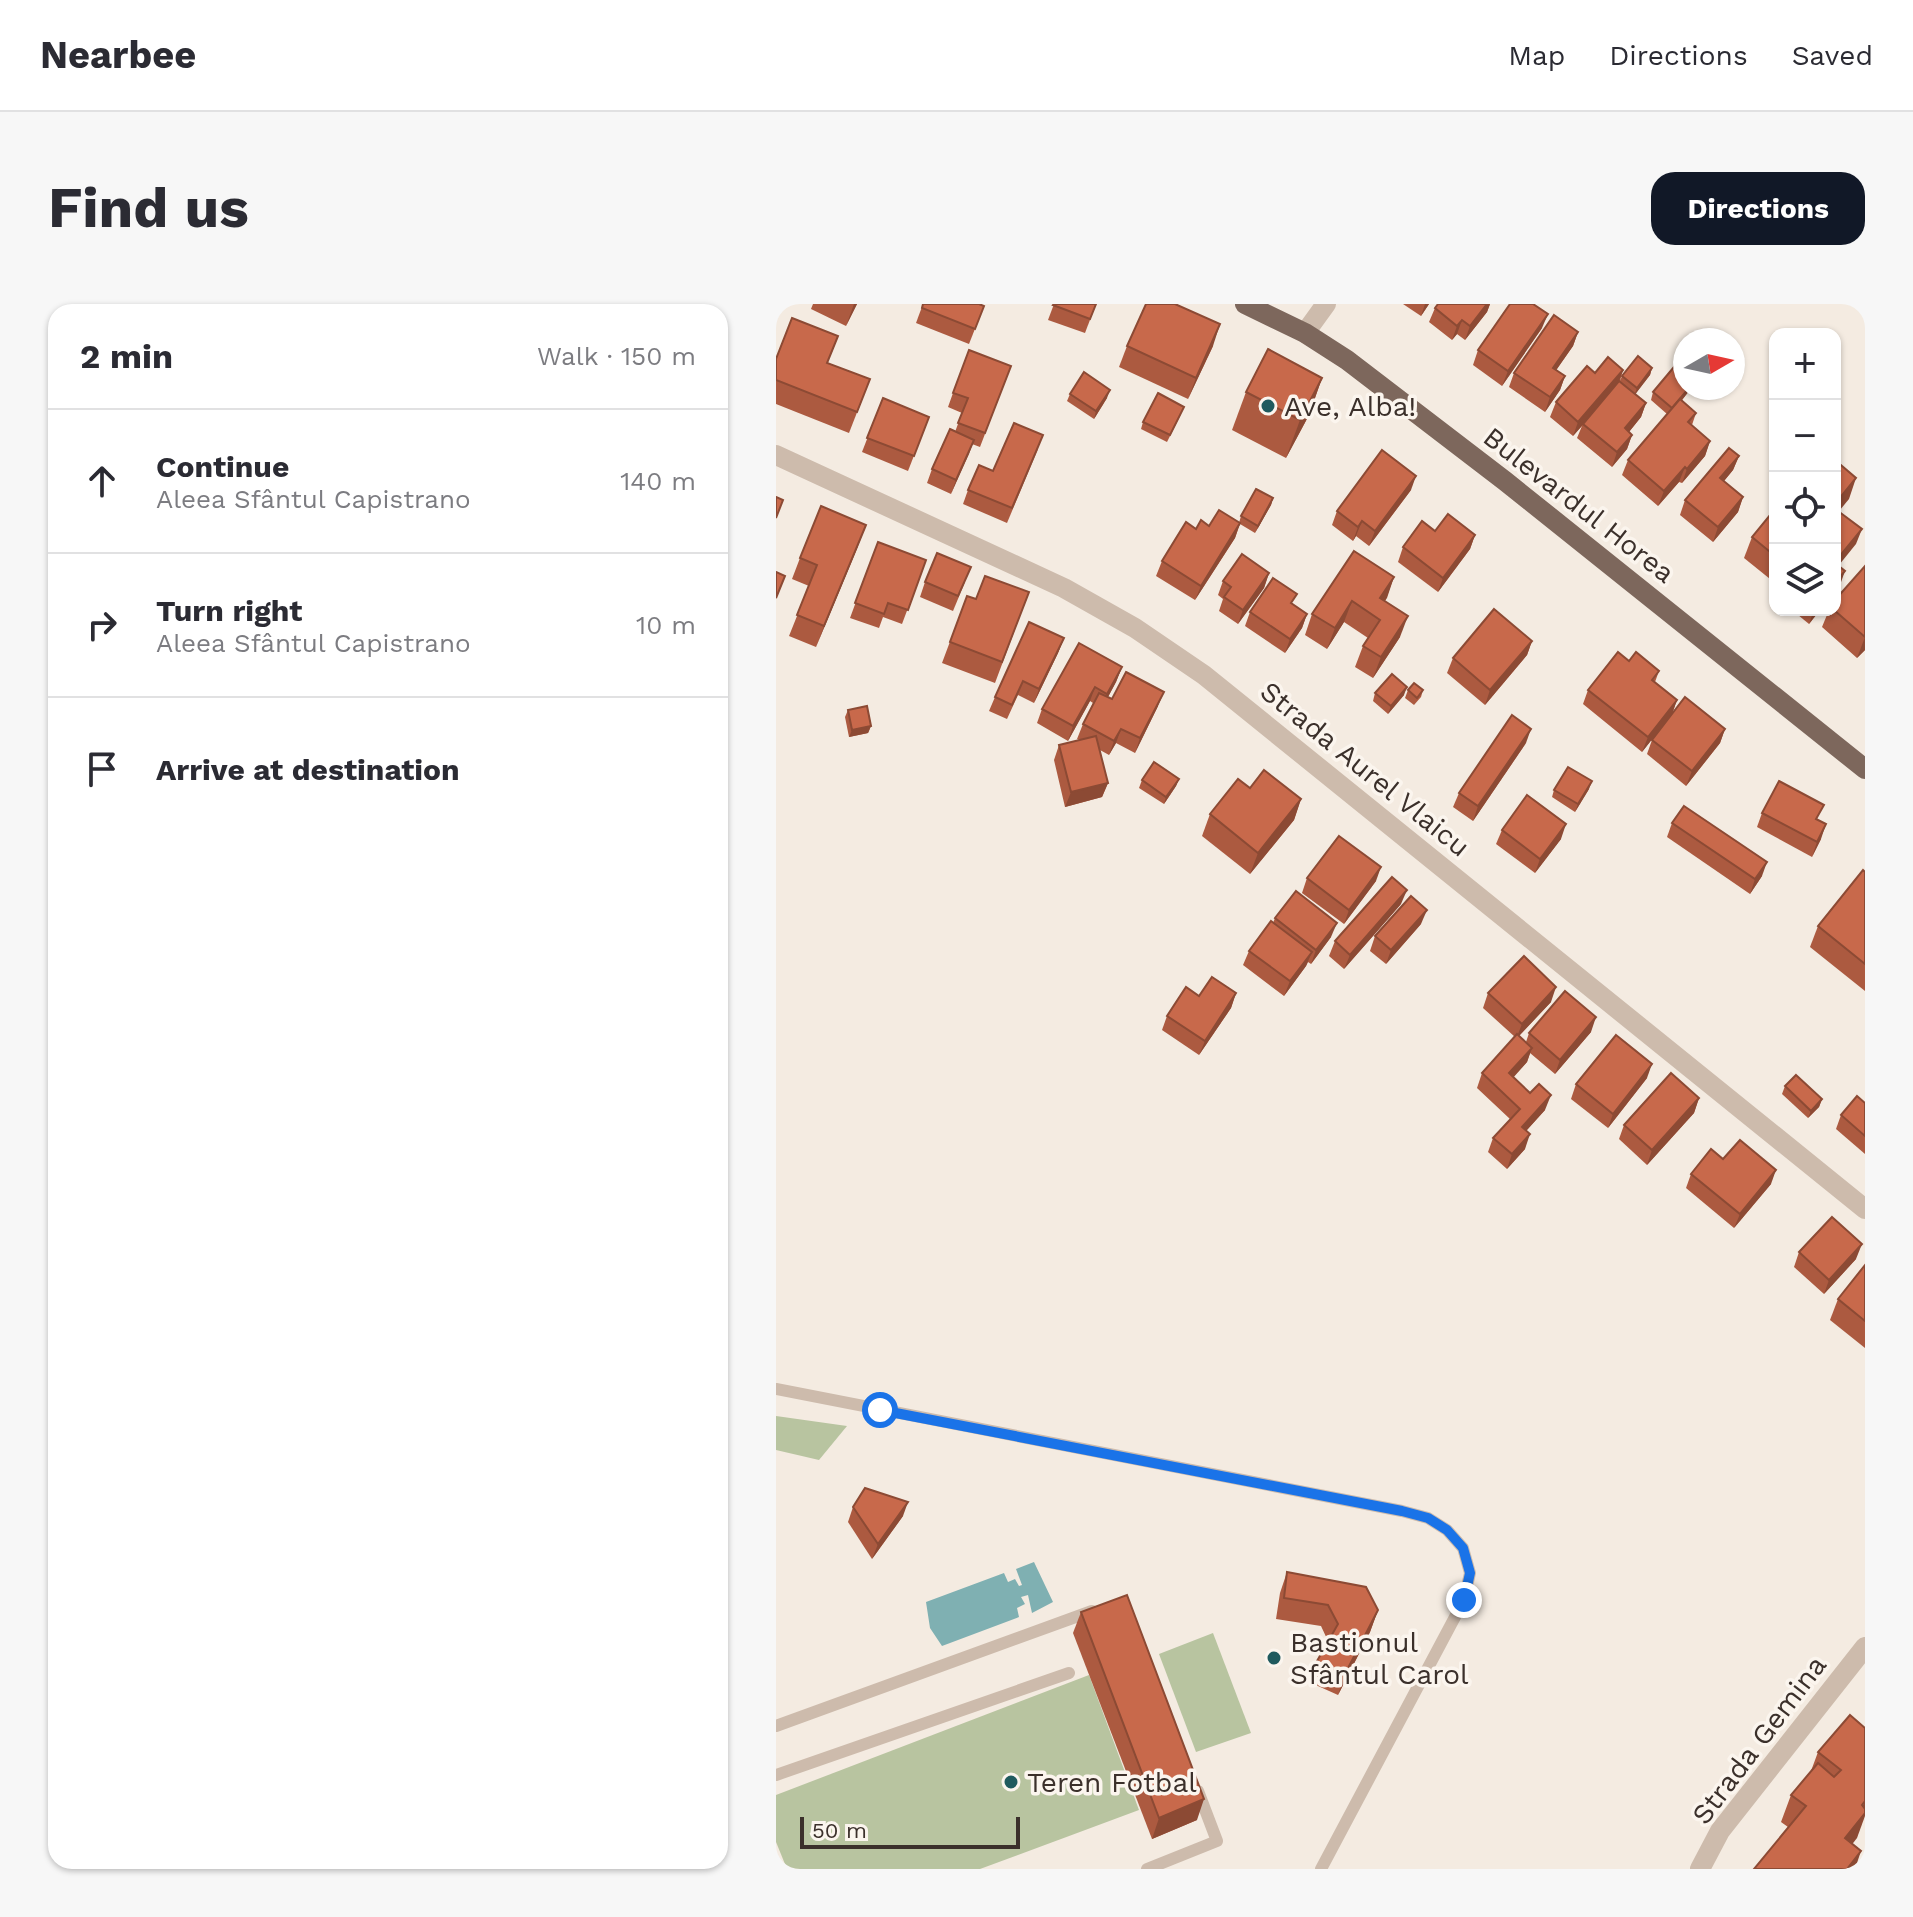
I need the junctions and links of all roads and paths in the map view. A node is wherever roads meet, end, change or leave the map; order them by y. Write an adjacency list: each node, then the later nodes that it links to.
1 (1245, 304): 3 (main road, Bulevardul Horea)
2 (1326, 304): 3 (street)
3 (1305, 333): 5 (main road, Bulevardul Horea)
4 (776, 455): 6 (street, Strada Aurel Vlaicu)
5 (1865, 769)
6 (1865, 1209)
7 (776, 1389): 15 (lane)
8 (1112, 1604): 11 (lane)
9 (1865, 1647): 16 (street, Strada Gemina)
10 (1069, 1673): 12 (lane)
11 (776, 1726)
12 (776, 1775)
13 (1196, 1784): 14 (lane)
14 (1147, 1869)
15 (1321, 1869)
16 (1700, 1869)

